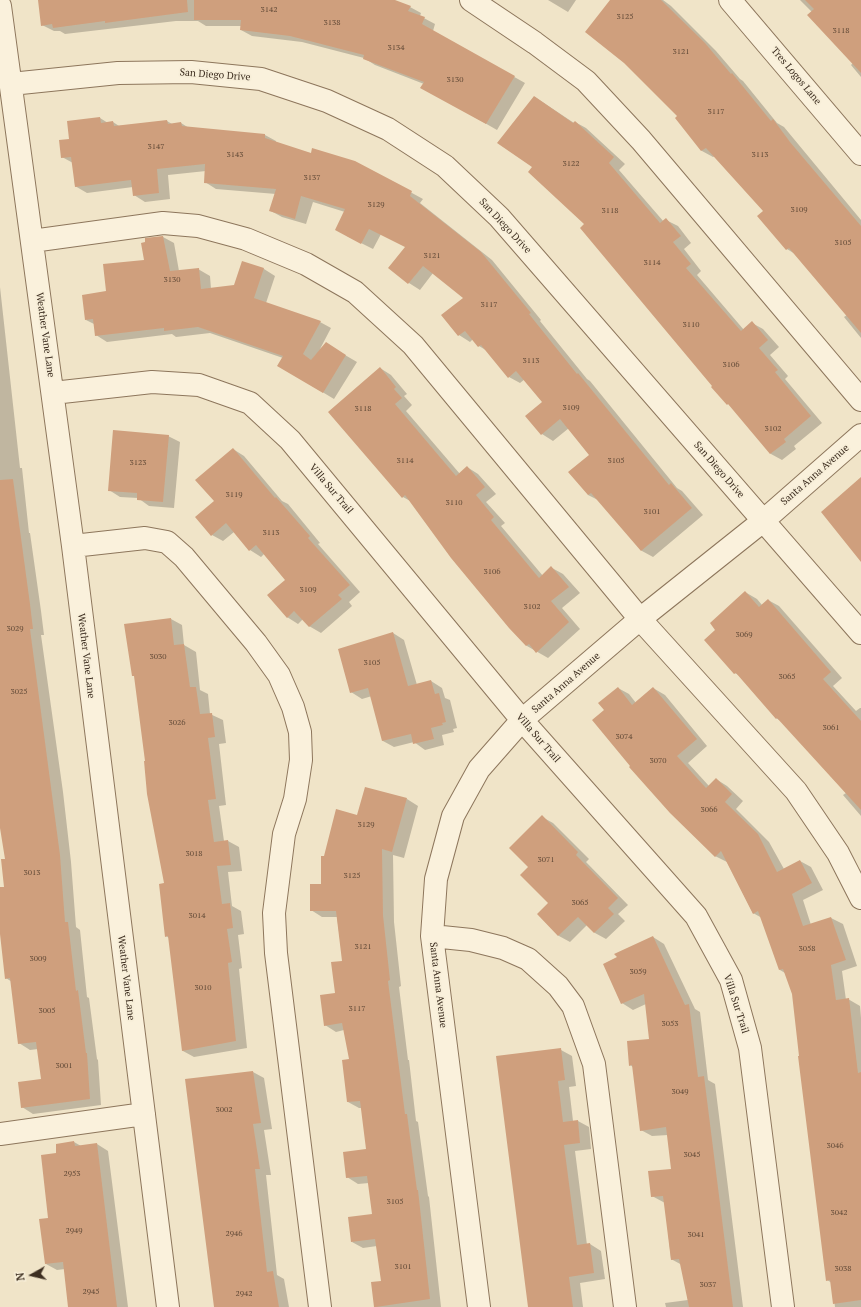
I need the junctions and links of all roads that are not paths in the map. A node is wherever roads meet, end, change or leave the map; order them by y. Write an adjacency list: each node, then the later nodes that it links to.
1 (471, 0): 8 (street)
2 (730, 0): 5 (street, Tres Logos Lane)
3 (0, 6): 4 (street, Weather Vane Lane)
4 (11, 84): 6 (street, Weather Vane Lane); 10 (street, San Diego Drive)
5 (861, 154)
6 (32, 241): 7 (street, Weather Vane Lane); 12 (street)
7 (53, 393): 11 (street, Weather Vane Lane); 14 (street, Villa Sur Trail)
8 (861, 400)
9 (861, 435): 10 (street, Santa Anna Avenue)
10 (763, 521): 12 (street, Santa Anna Avenue); 13 (street, San Diego Drive)
11 (72, 546): 17 (street, Weather Vane Lane); 20 (street)
12 (640, 619): 14 (street, Santa Anna Avenue); 15 (street)
13 (861, 633)
14 (522, 720): 16 (street, Santa Anna Avenue); 23 (street, Villa Sur Trail)
15 (861, 898)
16 (432, 936): 21 (street, Santa Anna Avenue); 22 (street)
17 (144, 1114): 18 (street); 19 (street, Weather Vane Lane)
18 (0, 1134)
19 (168, 1307)
20 (320, 1307)
21 (479, 1307)
22 (625, 1307)
23 (783, 1307)

